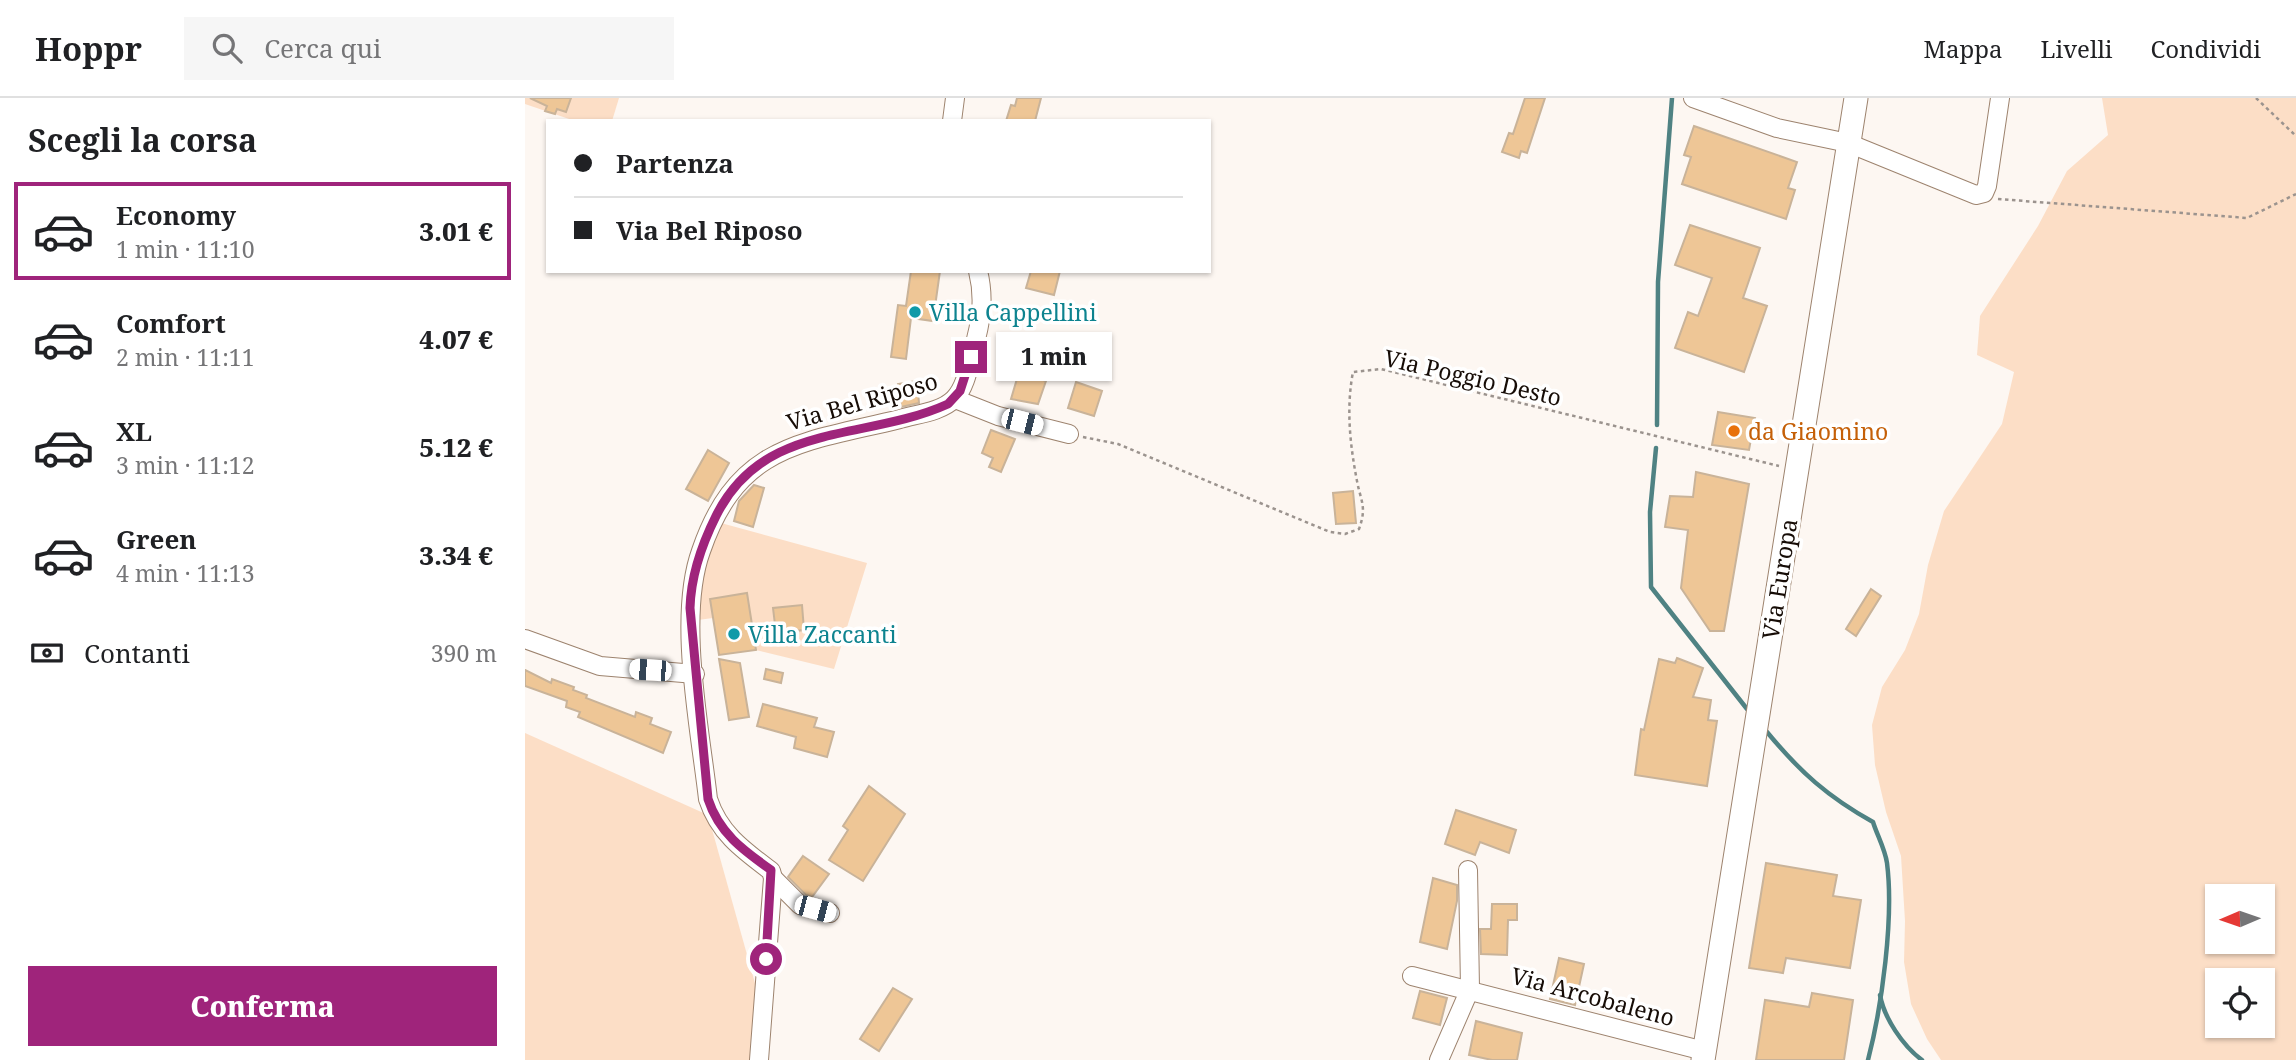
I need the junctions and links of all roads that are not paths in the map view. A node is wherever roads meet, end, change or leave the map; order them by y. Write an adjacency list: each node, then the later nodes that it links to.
1 (955, 98): 5 (street)
2 (1693, 98): 6 (street)
3 (1856, 98): 6 (main road, Via Europa)
4 (2000, 98): 6 (street)
5 (952, 119)
6 (1848, 143): 17 (main road, Via Europa)
7 (978, 273): 8 (street, Via Bel Riposo)
8 (955, 399): 9 (street); 11 (street, Via Bel Riposo)
9 (1069, 434)
10 (525, 639): 11 (street)
11 (695, 674): 13 (street, Via Bel Riposo)
12 (1468, 870): 16 (street)
13 (773, 878): 14 (street, Via Bel Riposo); 18 (street)
14 (830, 913)
15 (1412, 976): 16 (street, Via Arcobaleno)
16 (1470, 989): 17 (street, Via Arcobaleno); 19 (street)
17 (1703, 1055)
18 (759, 1060)
19 (1439, 1060)

